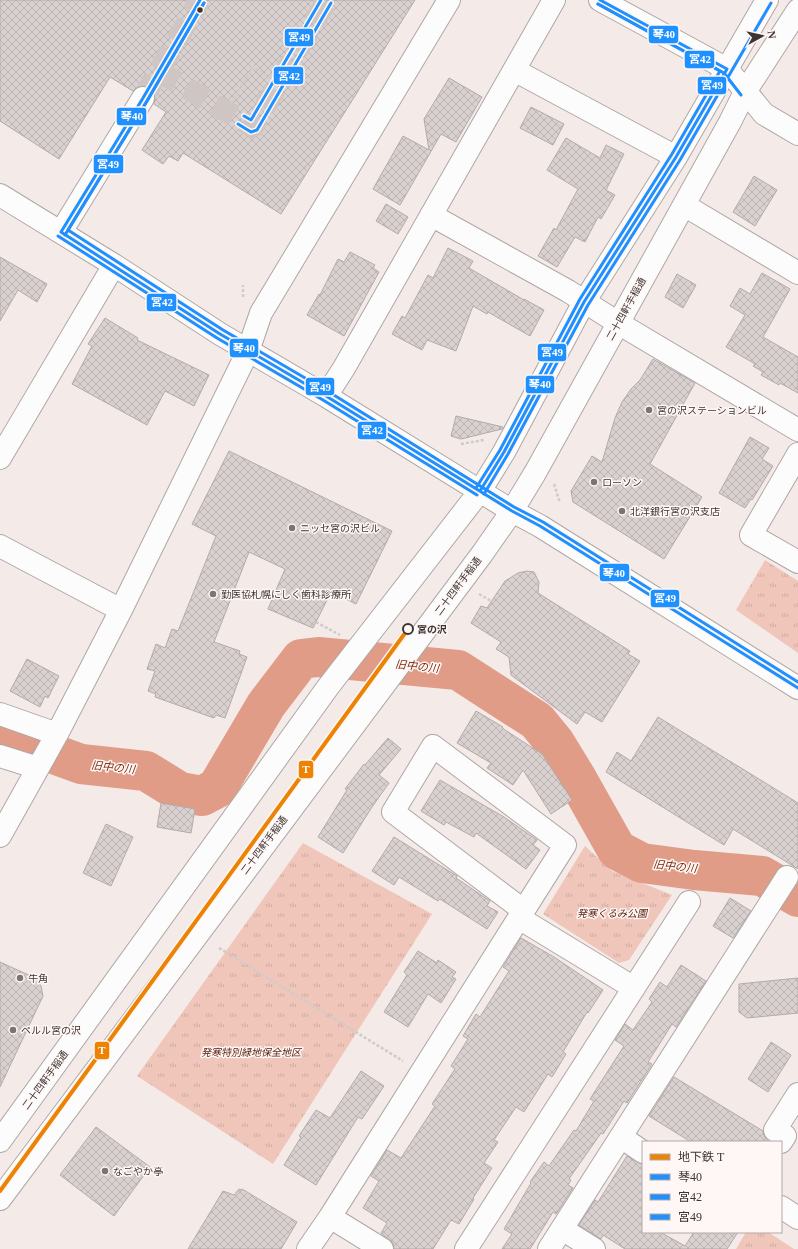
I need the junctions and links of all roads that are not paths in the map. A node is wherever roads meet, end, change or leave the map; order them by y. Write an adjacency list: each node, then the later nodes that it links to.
1 (449, 0): 20 (street)
2 (554, 0): 7 (street)
3 (600, 0): 6 (street)
4 (767, 0): 6 (street, 二十四軒手稲通)
5 (798, 10): 8 (street, 二十四軒手稲通)
6 (727, 69): 8 (street); 11 (street, 二十四軒手稲通)
7 (514, 70): 11 (street); 14 (street)
8 (745, 92): 10 (street); 13 (street, 二十四軒手稲通)
9 (143, 98): 15 (street)
10 (798, 134)
11 (676, 157): 18 (street, 二十四軒手稲通)
12 (0, 195): 15 (street)
13 (684, 205): 17 (street); 19 (street, 二十四軒手稲通)
14 (431, 215): 18 (street); 21 (street)
15 (62, 232): 16 (street)
16 (114, 265): 20 (street); 24 (street)
17 (798, 273)
18 (584, 302): 19 (street); 25 (street, 二十四軒手稲通)
19 (618, 323): 22 (street); 26 (street, 二十四軒手稲通)
20 (248, 351): 21 (street); 29 (street)
21 (326, 396): 25 (street)
22 (798, 430)
23 (798, 454): 28 (street)
24 (0, 458)
25 (480, 492): 26 (street); 42 (street, 二十四軒手稲通)
26 (512, 511): 30 (street); 45 (street, 二十四軒手稲通)
27 (0, 546): 29 (street)
28 (798, 562)
29 (121, 610): 32 (street)
30 (798, 688)
31 (0, 714): 32 (street)
32 (55, 738): 34 (street)
33 (0, 756): 34 (street)
34 (40, 765): 35 (street)
35 (0, 836)
36 (787, 877): 41 (street)
37 (689, 902): 39 (street)
38 (521, 914): 38 (street); 39 (street); 47 (street)
39 (634, 988): 52 (street)
40 (798, 1094): 43 (street)
41 (621, 1137): 44 (street); 49 (street)
42 (0, 1141)
43 (782, 1141)
44 (642, 1151)
45 (0, 1199)
46 (782, 1208): 48 (street)
47 (330, 1217): 50 (street); 51 (street)
48 (798, 1218)
49 (562, 1229): 53 (street); 54 (street)
50 (308, 1249)
51 (382, 1249)
52 (466, 1249)
53 (549, 1249)
54 (594, 1249)

